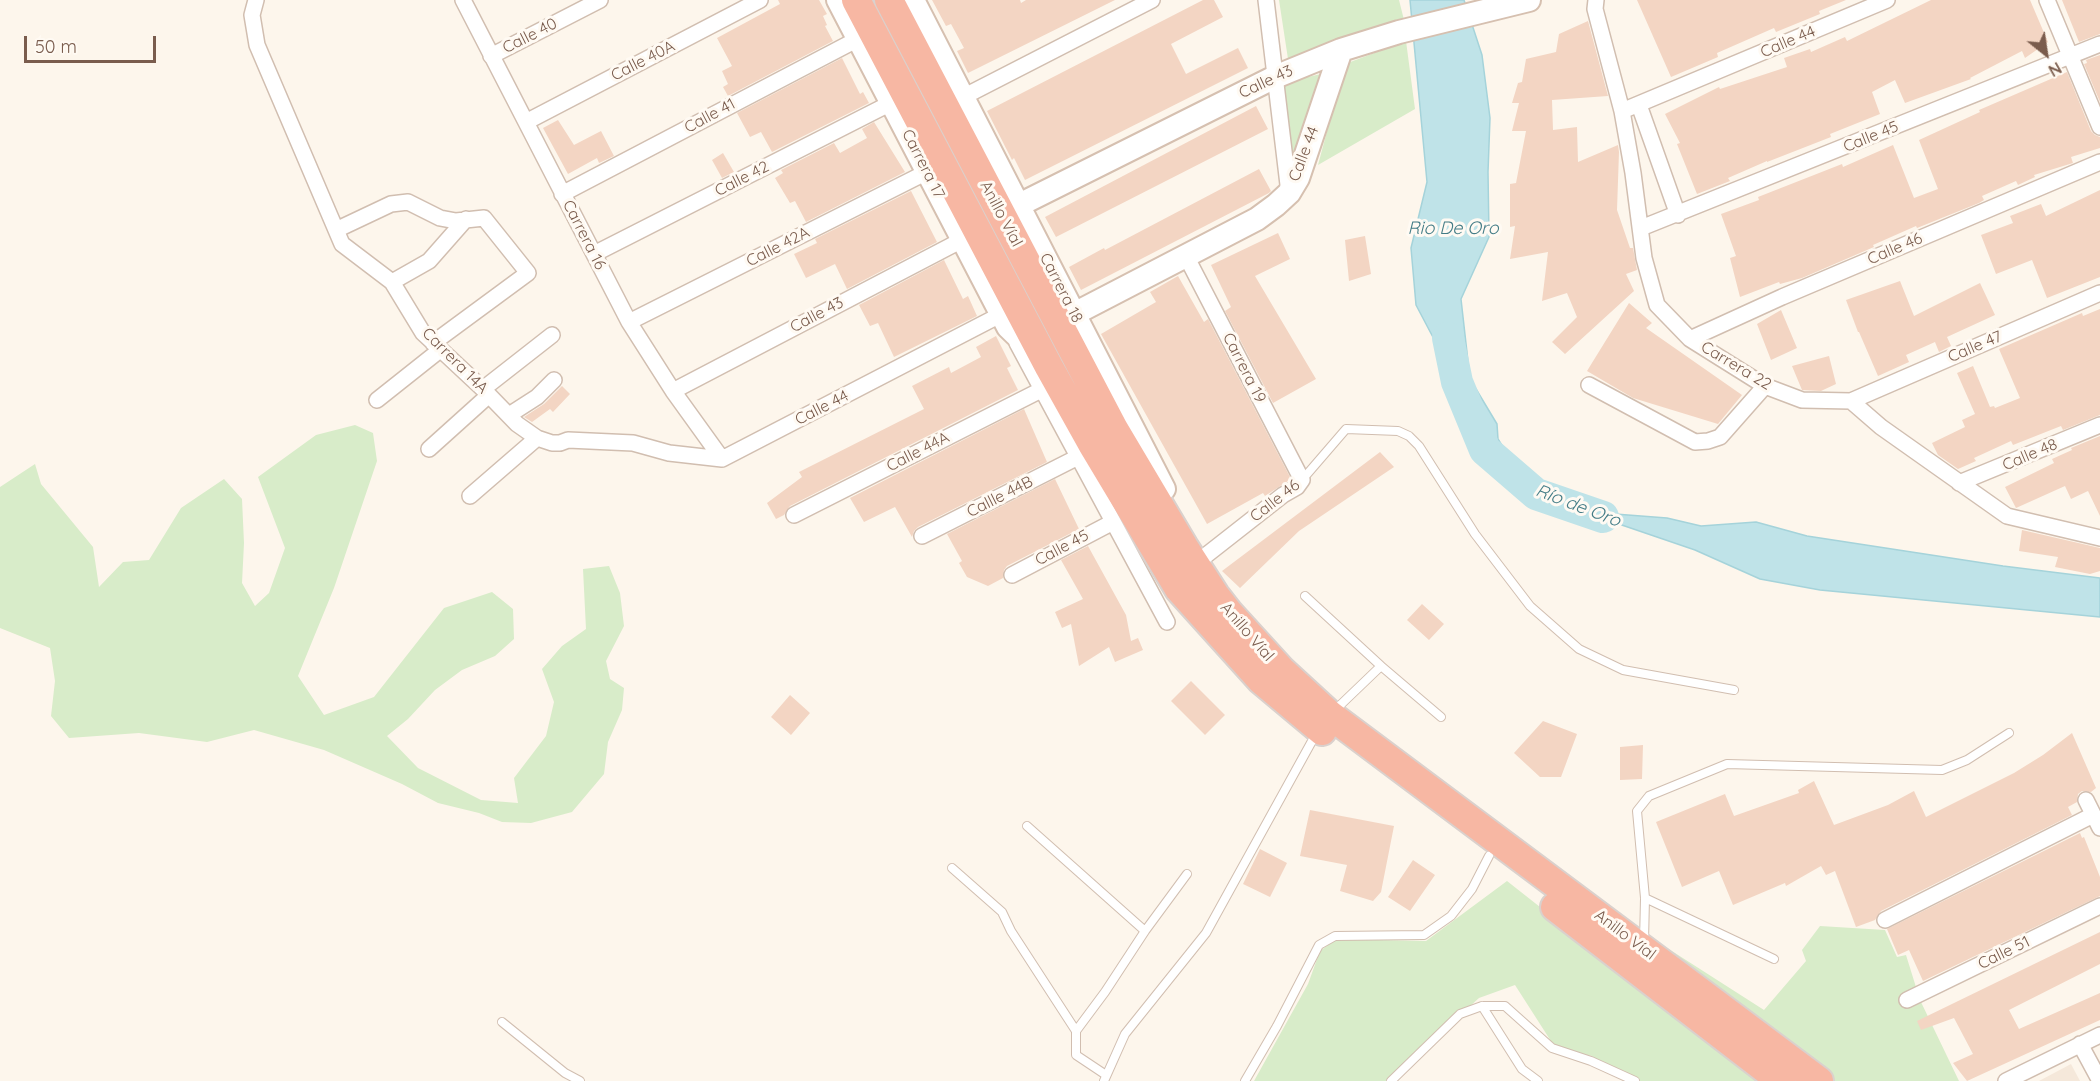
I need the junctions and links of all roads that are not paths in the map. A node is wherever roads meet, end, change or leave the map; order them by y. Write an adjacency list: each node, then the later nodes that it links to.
1 (256, 0): 35 (street, Carrera 14A)
2 (463, 0): 18 (street, Carrera 16)
3 (600, 0): 18 (street, Calle 40)
4 (760, 0): 25 (street, Calle 40A)
5 (838, 0): 15 (street, Carrera 17)
6 (856, 0): 47 (highway, Anillo Víal)
7 (889, 0): 68 (highway, Anillo Víal)
8 (913, 0): 21 (street, Carrera 18)
9 (1152, 0): 21 (street)
10 (1266, 0): 20 (street)
11 (1529, 0): 17 (street, Calle 43)
12 (1887, 0): 23 (street, Calle 44)
13 (2047, 0): 19 (street)
14 (1592, 3): 24 (street, Carrera 22)
15 (858, 39): 22 (street, Carrera 17); 30 (street, Calle 41)
16 (2100, 44): 19 (street, Calle 45)
17 (1341, 50): 20 (street, Calle 43); 29 (street, Calle 44)
18 (491, 56): 25 (street, Carrera 16)
19 (2070, 56): 26 (street); 32 (street, Calle 45)
20 (1275, 77): 29 (street); 31 (street, Calle 43)
21 (963, 97): 31 (street, Carrera 18)
22 (891, 103): 28 (street, Carrera 17); 37 (street, Calle 42)
23 (1639, 105): 24 (street, Calle 44); 32 (street)
24 (1622, 111): 34 (street, Carrera 22)
25 (525, 122): 30 (street, Carrera 16)
26 (2100, 127)
27 (2100, 162): 45 (street, Calle 46)
28 (927, 172): 36 (street, Carrera 17); 43 (street, Calle 42A)
29 (1289, 193): 38 (street, Calle 44)
30 (562, 194): 37 (street, Carrera 16)
31 (1019, 205): 41 (street, Carrera 18)
32 (1678, 215): 34 (street, Calle 45)
33 (466, 219): 35 (street); 39 (street); 46 (street)
34 (1641, 228): 45 (street, Carrera 22)
35 (336, 230): 39 (street, Carrera 14A)
36 (962, 240): 42 (street, Carrera 17); 51 (street, Calle 43)
37 (594, 254): 43 (street, Carrera 16)
38 (1186, 256): 41 (street, Calle 44); 61 (street, Carrera 19)
39 (392, 282): 46 (street, Carrera 14A)
40 (2100, 293): 54 (street, Calle 47)
41 (1074, 314): 68 (street, Carrera 18)
42 (1005, 321): 47 (street, Carrera 17); 60 (street, Calle 44)
43 (628, 322): 51 (street, Carrera 16)
44 (552, 335): 52 (street)
45 (1690, 339): 50 (street, Carrera 22)
46 (437, 347): 52 (street, Carrera 14A); 53 (street)
47 (1045, 378): 59 (street, Carrera 17); 64 (street, Calle 44A); 75 (highway, Anillo Víal)
48 (554, 380): 55 (street)
49 (1588, 386): 50 (street)
50 (1766, 386): 54 (street, Carrera 22)
51 (673, 391): 60 (street, Carrera 16)
52 (486, 392): 55 (street, Carrera 14A); 58 (street)
53 (377, 400)
54 (1851, 401): 62 (street)
55 (509, 416): 57 (street, Carrera 14A)
56 (2100, 425): 62 (street, Calle 48)
57 (537, 438): 60 (street); 63 (street)
58 (429, 449)
59 (1078, 457): 65 (street, Carrera 17); 66 (street, Callle 44B)
60 (722, 459)
61 (1302, 480): 68 (street, Calle 46); 73 (lane, Calle 46)
62 (1959, 483): 67 (street)
63 (470, 496)
64 (794, 515)
65 (1113, 522): 69 (street, Calle 45); 71 (street, Carrera 17)
66 (922, 536)
67 (2100, 538)
68 (1189, 556): 75 (highway, Anillo Víal)
69 (1012, 574)
70 (1305, 596): 72 (lane)
71 (1167, 622)
72 (1381, 666): 74 (lane); 75 (lane)
73 (1734, 690)
74 (1441, 717)
75 (1324, 722): 80 (highway, Anillo Víal); 87 (highway, Anillo Víal); 95 (lane)
76 (2009, 734): 83 (lane)
77 (2086, 800): 78 (street)
78 (2097, 822): 85 (street)
79 (1027, 826): 86 (lane)
80 (1489, 856): 97 (lane); 101 (highway, Anillo Víal)
81 (952, 868): 92 (lane)
82 (1187, 874): 86 (lane)
83 (1645, 897): 87 (lane); 88 (lane)
84 (2100, 906): 89 (street, Calle 51)
85 (1885, 920)
86 (1145, 931): 92 (lane)
87 (1644, 949): 102 (highway, Anillo Víal)
88 (1774, 959)
89 (1907, 1000)
90 (1482, 1006): 98 (lane); 99 (lane); 100 (lane)
91 (502, 1022): 96 (lane)
92 (1076, 1031): 95 (lane)
93 (2100, 1035): 94 (street)
94 (2080, 1044): 103 (street); 104 (street)
95 (1105, 1078)
96 (580, 1081)
97 (1245, 1081)
98 (1391, 1081)
99 (1538, 1081)
100 (1635, 1081)
101 (1781, 1081)
102 (1819, 1081)
103 (2006, 1081)
104 (2100, 1081)

